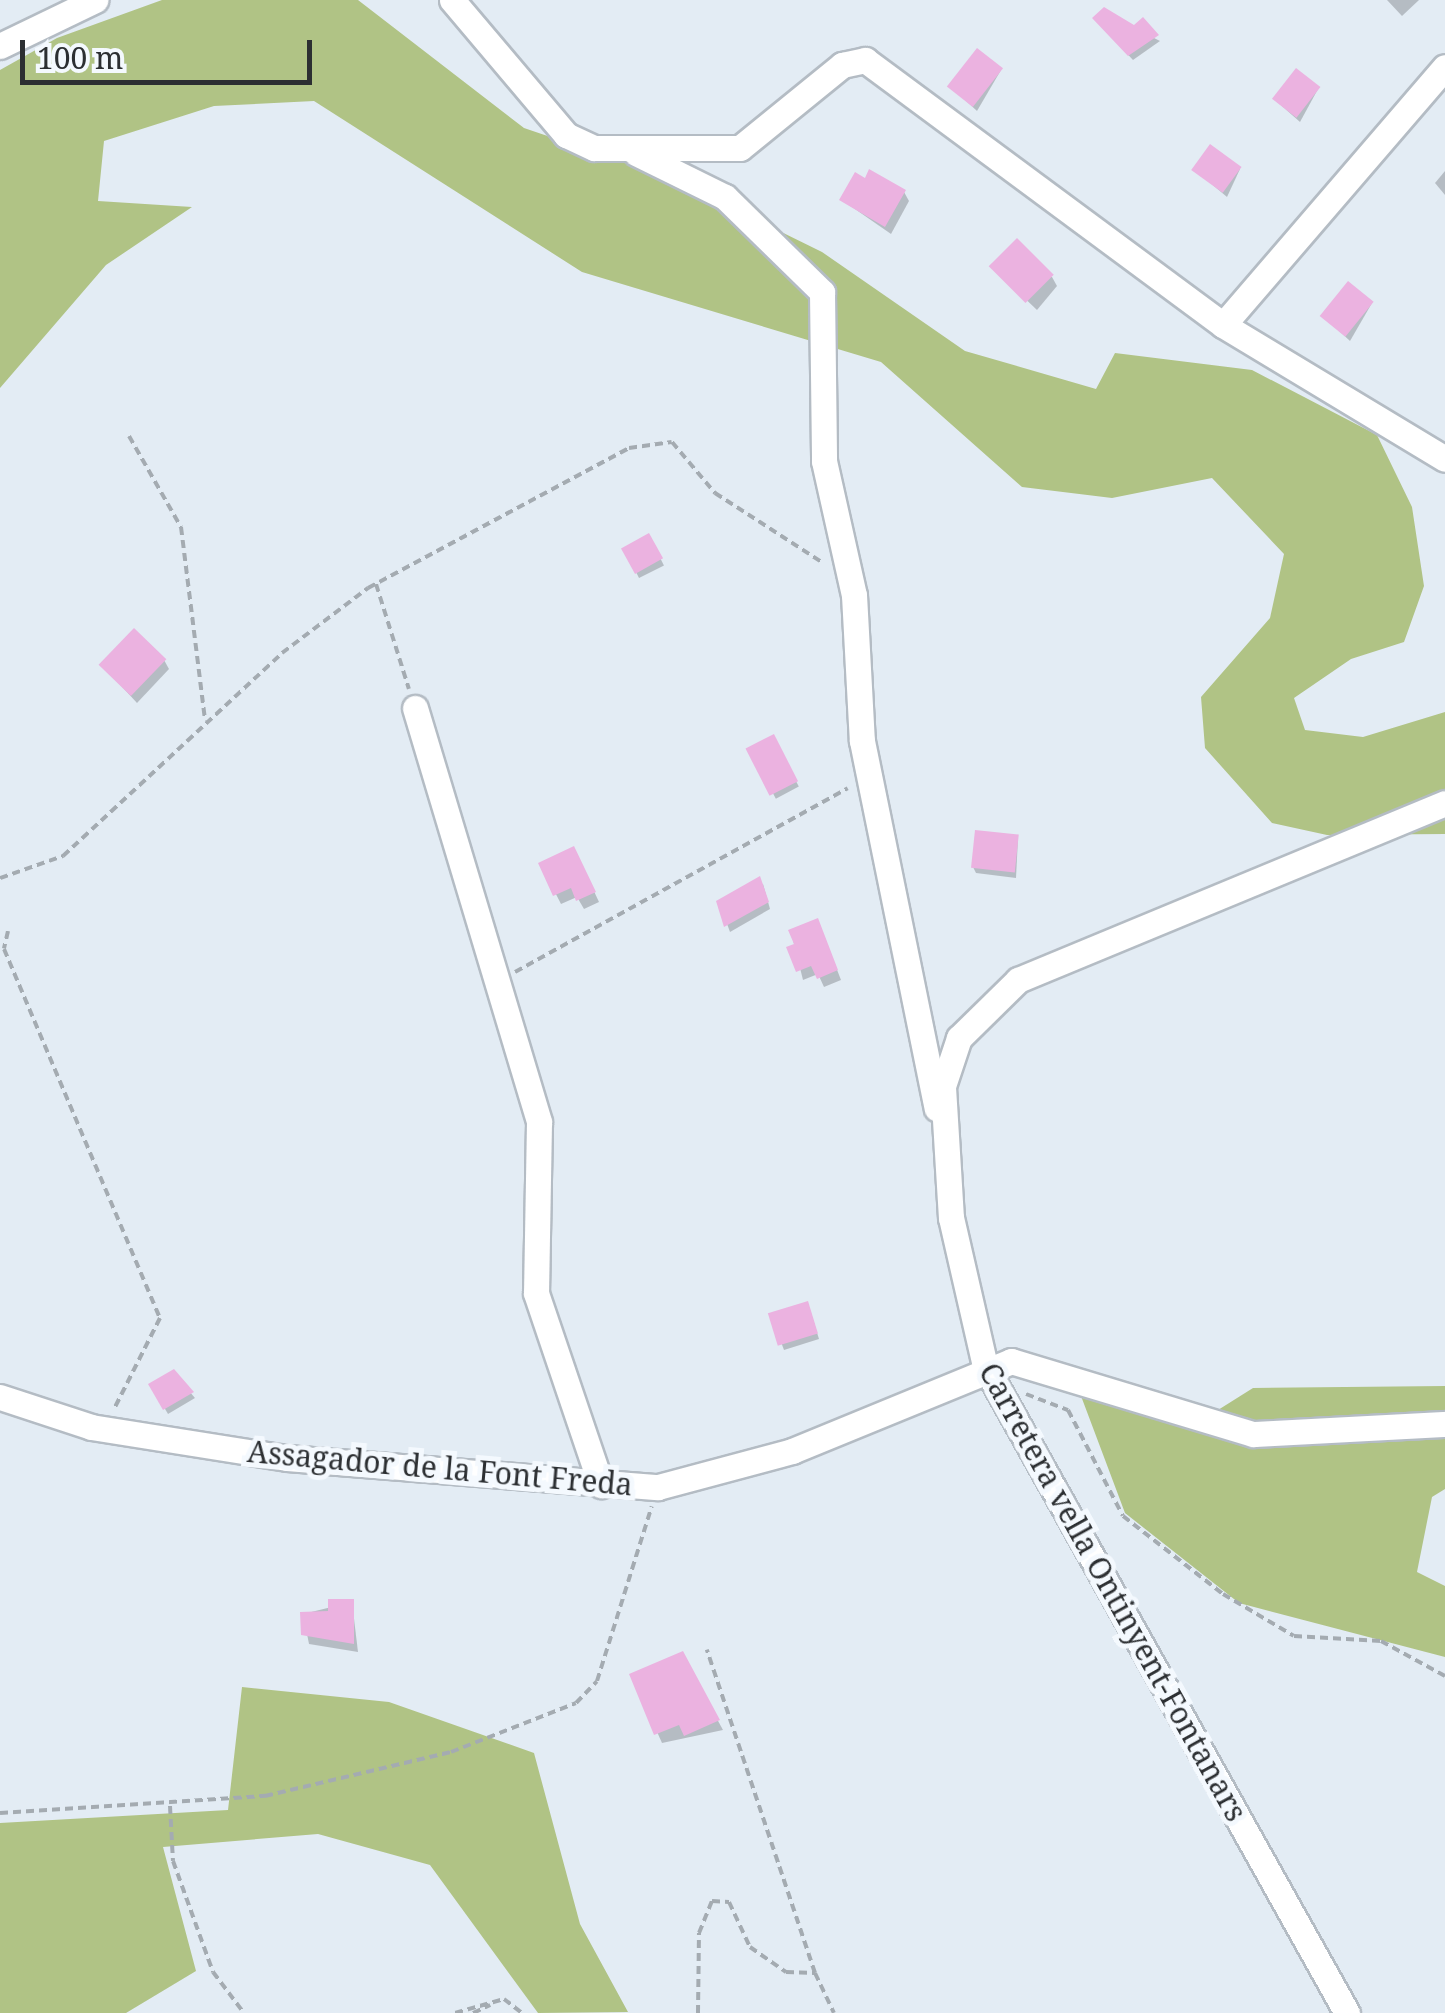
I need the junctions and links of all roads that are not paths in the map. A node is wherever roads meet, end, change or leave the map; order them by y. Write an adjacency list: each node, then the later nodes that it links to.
1 (95, 0): 3 (street)
2 (452, 0): 5 (street)
3 (0, 46)
4 (1445, 67): 6 (street)
5 (628, 149): 6 (street); 10 (street)
6 (1223, 325): 7 (street)
7 (1445, 458)
8 (415, 708): 14 (street)
9 (1445, 802): 10 (street, Carretera vella Ontinyent-Fontanars)
10 (942, 1124): 11 (street, Carretera vella Ontinyent-Fontanars)
11 (991, 1376): 13 (street); 14 (street, Assagador de la Font Freda); 15 (street, Carretera vella Ontinyent-Fontanars)
12 (0, 1397): 14 (street, Assagador de la Font Freda)
13 (1445, 1424)
14 (601, 1486)
15 (1346, 2013)

